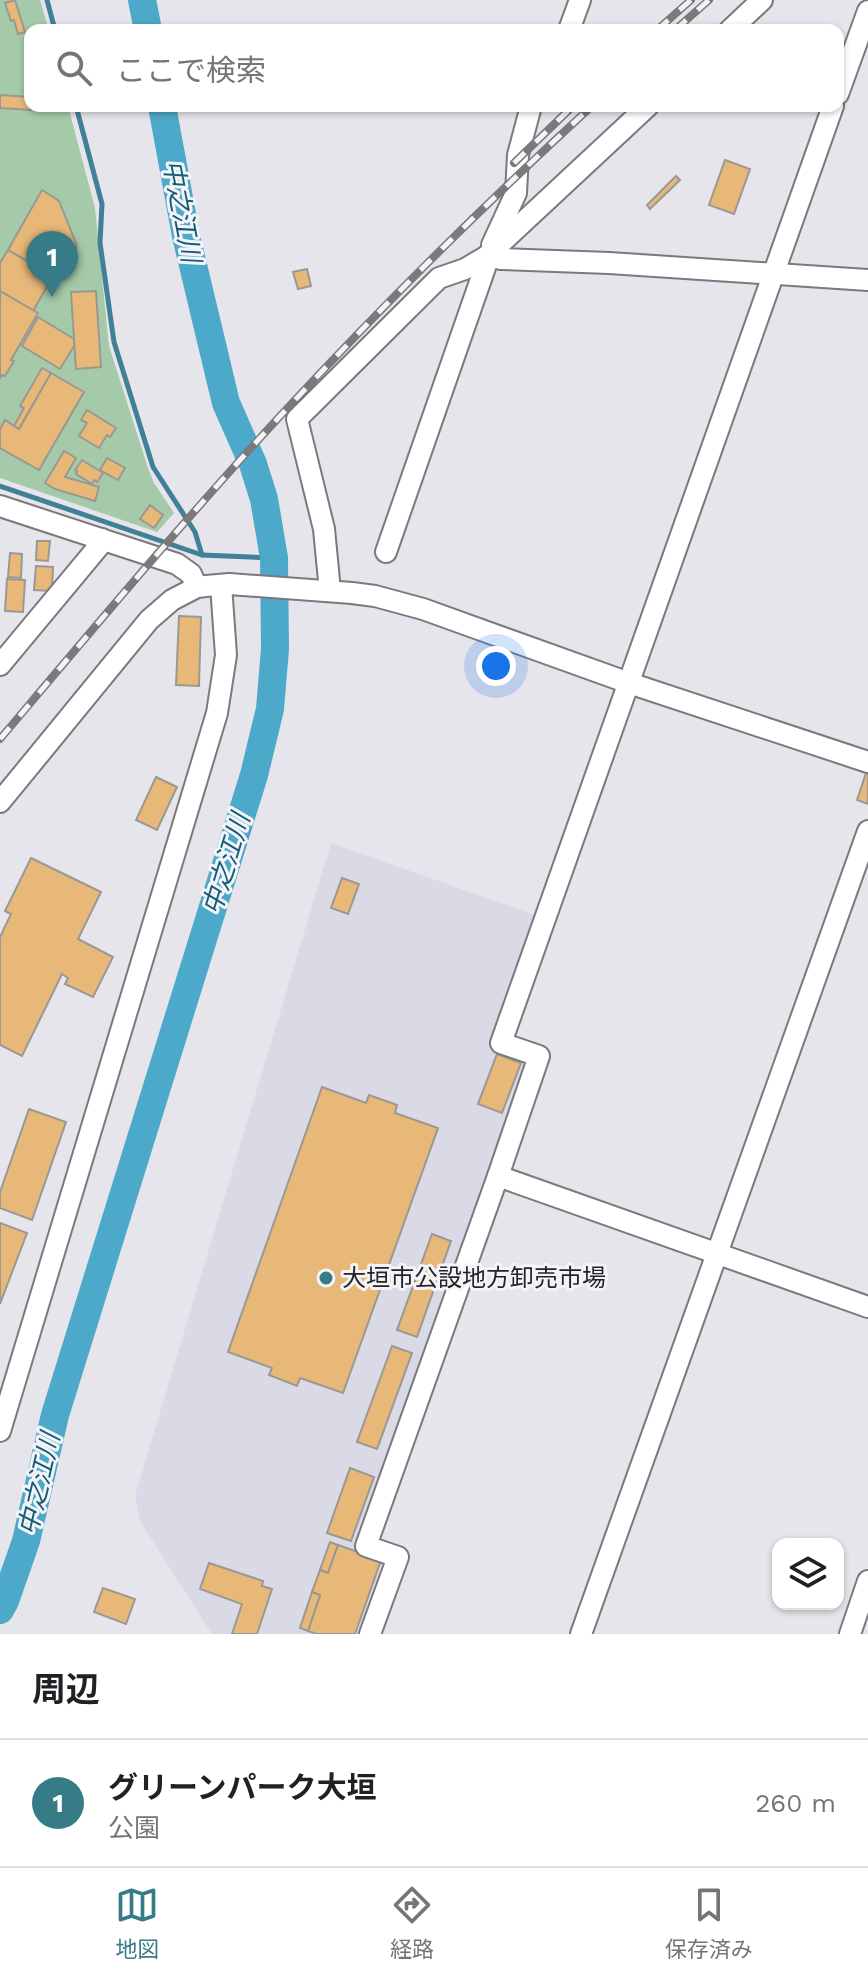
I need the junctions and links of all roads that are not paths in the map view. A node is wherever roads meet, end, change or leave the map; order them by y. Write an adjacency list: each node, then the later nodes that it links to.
1 (580, 0): 6 (street)
2 (762, 0): 7 (street)
3 (857, 0): 4 (street)
4 (868, 4)
5 (868, 11): 8 (street)
6 (571, 24)
7 (736, 24)
8 (844, 77)
9 (529, 112): 12 (street)
10 (642, 112): 12 (street)
11 (831, 112): 13 (street)
12 (488, 256): 13 (street); 17 (street); 20 (street)
13 (773, 274): 14 (street); 22 (street)
14 (868, 280)
15 (0, 506): 16 (street)
16 (102, 539): 19 (street); 21 (street)
17 (386, 552)
18 (225, 585): 19 (street); 20 (street); 29 (street)
19 (197, 587): 24 (street)
20 (324, 591): 22 (street)
21 (0, 665)
22 (629, 683): 23 (street); 26 (street)
23 (868, 762)
24 (0, 802)
25 (868, 831): 27 (street)
26 (498, 1176): 27 (street); 31 (street)
27 (717, 1253): 28 (street); 32 (street)
28 (868, 1307)
29 (0, 1431)
30 (868, 1581): 33 (street)
31 (370, 1634)
32 (581, 1634)
33 (850, 1634)

